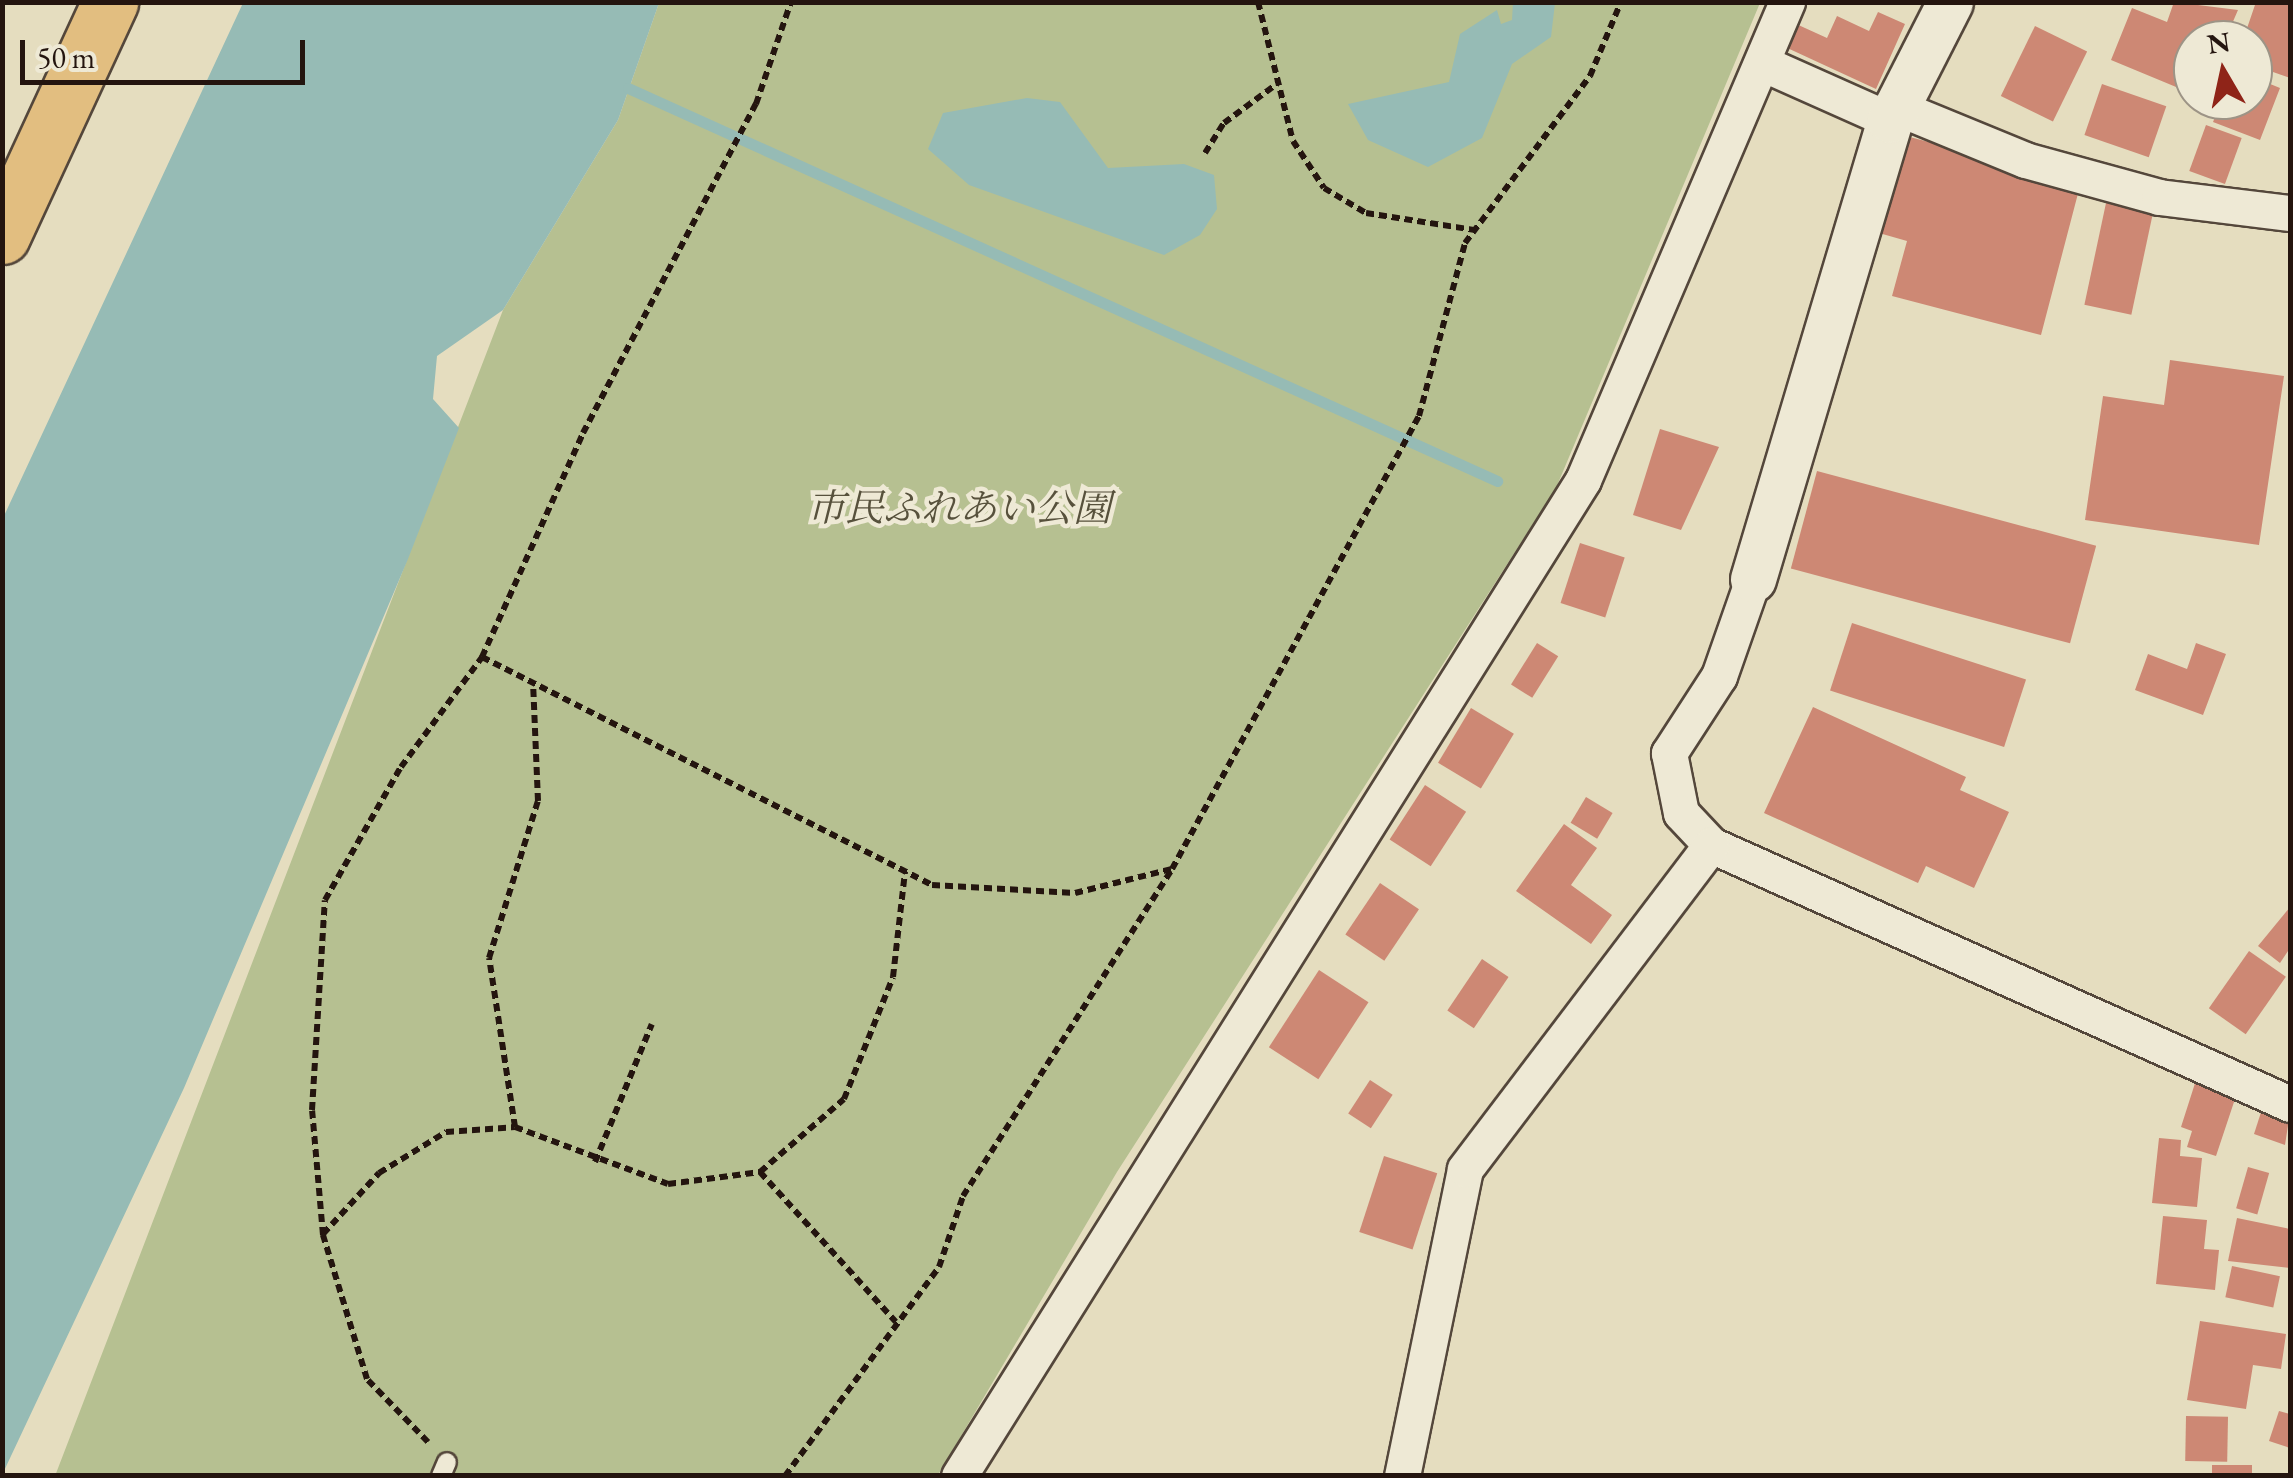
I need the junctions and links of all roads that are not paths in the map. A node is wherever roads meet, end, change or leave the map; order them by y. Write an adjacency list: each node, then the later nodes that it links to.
1 (110, 2): 7 (main road)
2 (1786, 2): 4 (street)
3 (1950, 2): 5 (street)
4 (1762, 63): 5 (street); 11 (street)
5 (1893, 114): 6 (street); 8 (street)
6 (2290, 213)
7 (2, 236)
8 (1754, 579): 9 (street)
9 (1710, 844): 10 (street); 12 (street)
10 (2290, 1104)
11 (959, 1476)
12 (1402, 1476)

